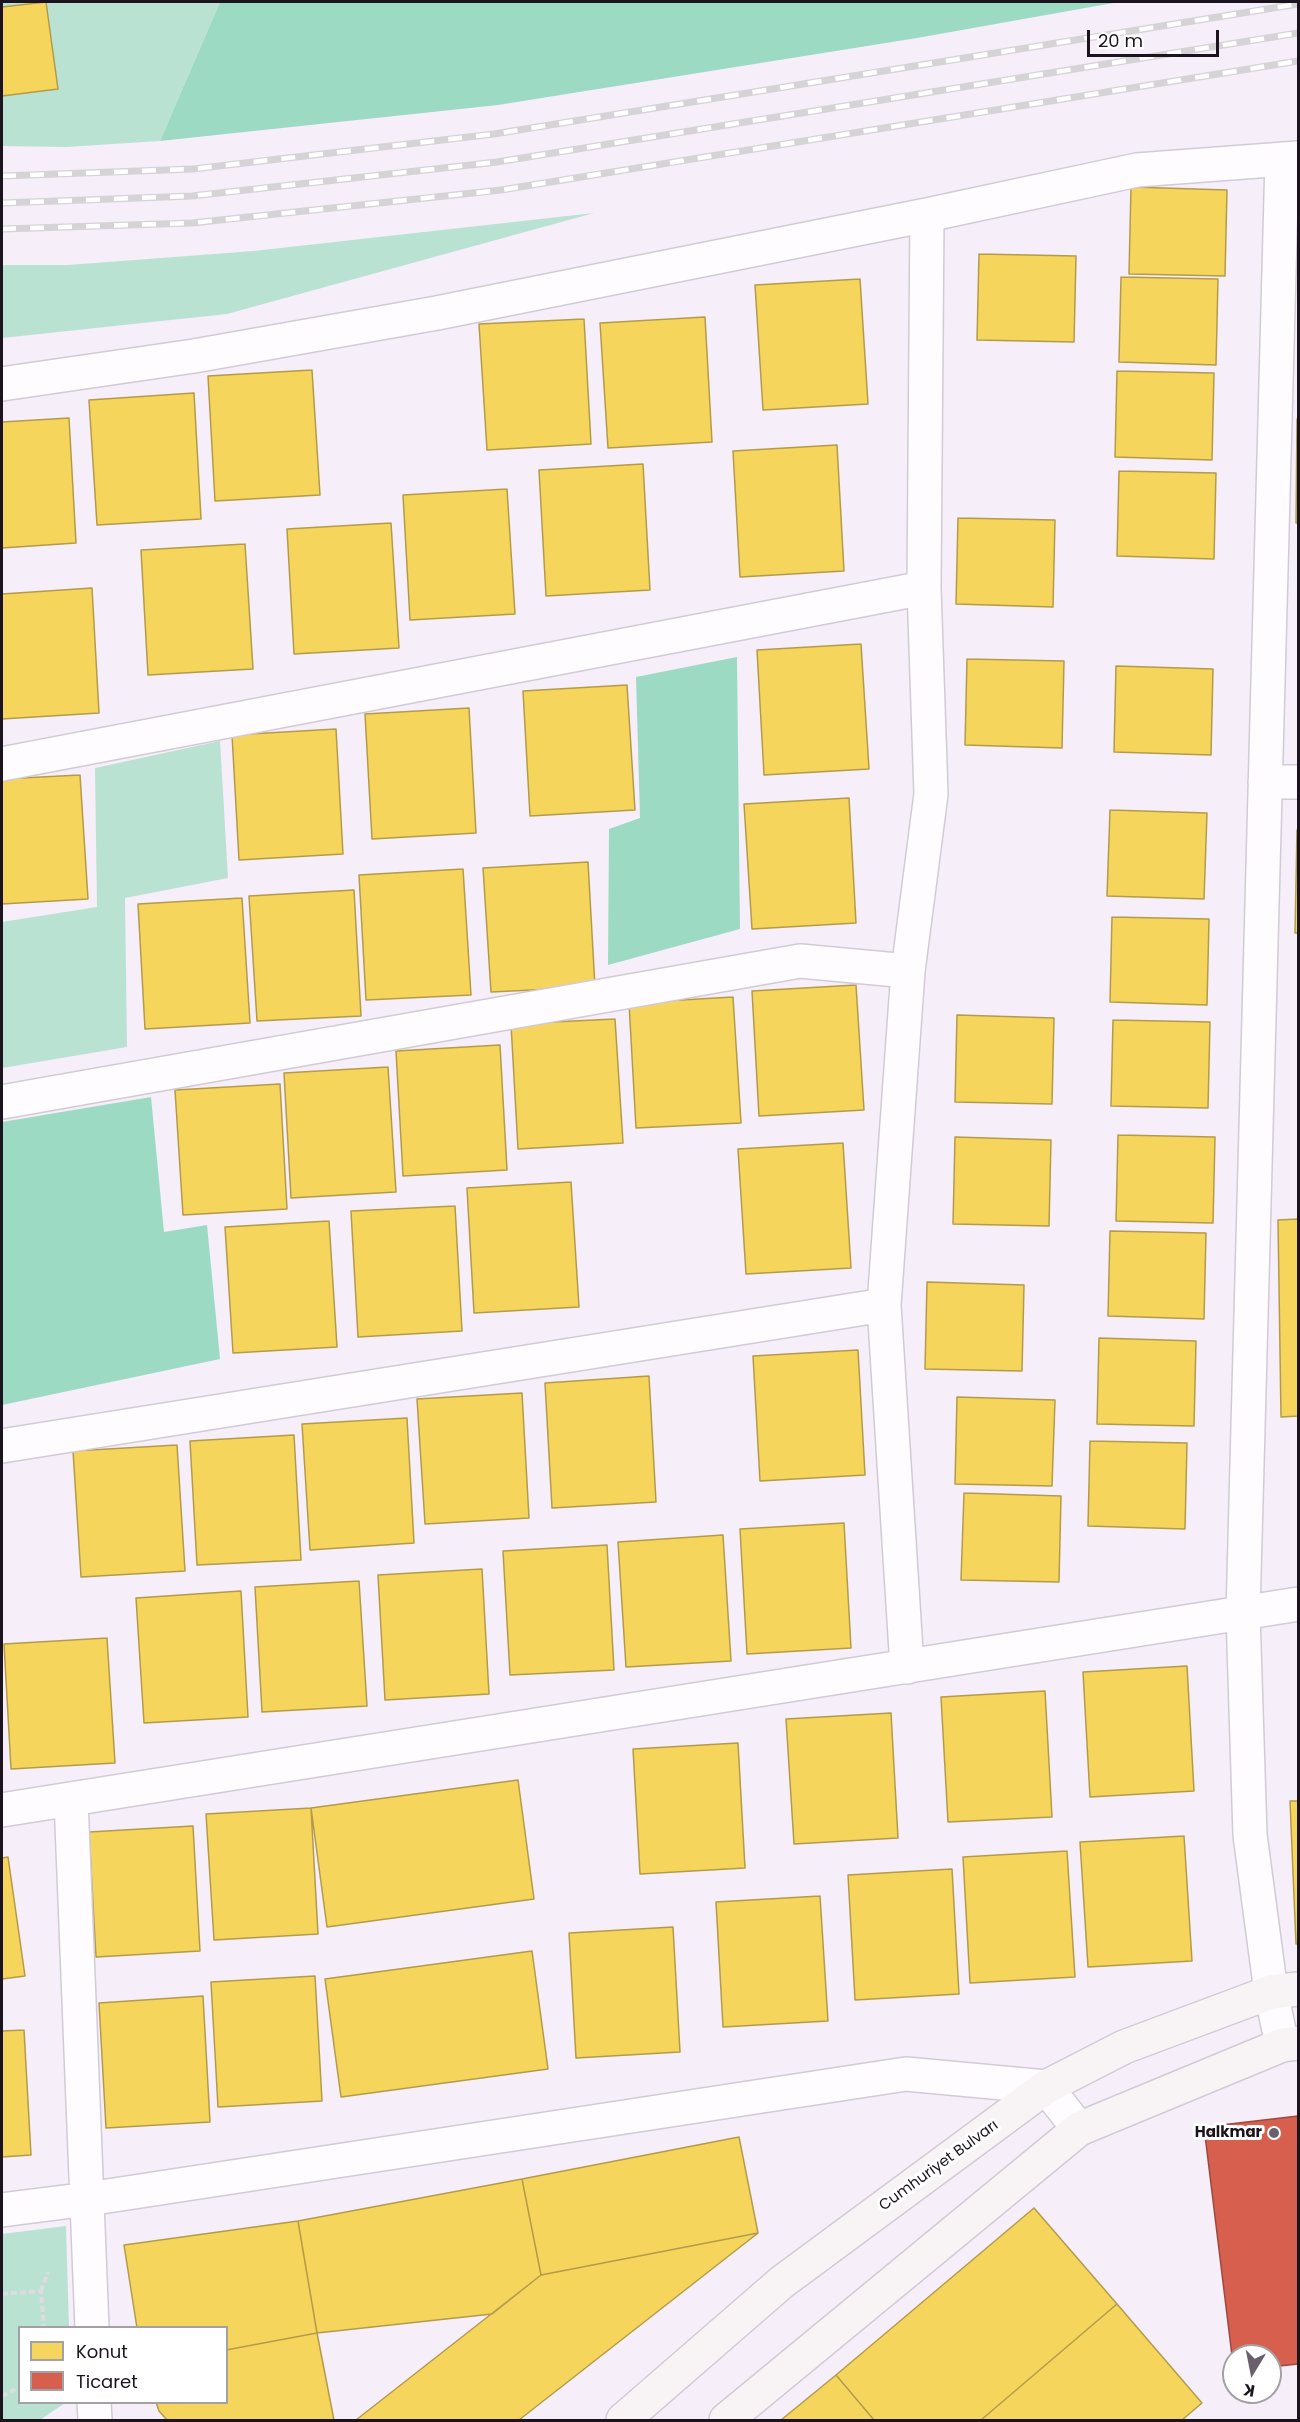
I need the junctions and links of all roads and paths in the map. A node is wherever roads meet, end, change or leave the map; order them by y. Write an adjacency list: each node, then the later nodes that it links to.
1 (1290, 158): 2 (street); 6 (street)
2 (927, 215): 3 (street); 4 (street)
3 (2, 384)
4 (924, 588): 5 (street); 8 (street)
5 (2, 764)
6 (1265, 782): 7 (street); 13 (street)
7 (1299, 782)
8 (908, 971): 9 (street); 10 (street)
9 (2, 1102)
10 (884, 1305): 11 (street); 14 (street)
11 (2, 1446)
12 (1299, 1604): 13 (street)
13 (1243, 1613): 14 (street); 17 (street)
14 (907, 1666): 15 (street)
15 (70, 1799): 16 (street); 21 (street)
16 (2, 1810)
17 (1285, 1990): 18 (street); 19 (main road, Cumhuriyet Bulvarı)
18 (1290, 2044): 20 (main road)
19 (1046, 2087): 20 (street); 21 (street); 30 (main road, Cumhuriyet Bulvarı)
20 (1079, 2129): 31 (main road)
21 (88, 2199): 22 (street); 25 (street)
22 (2, 2210)
23 (2, 2294): 24 (path)
24 (45, 2326)
25 (92, 2326)
26 (18, 2388): 27 (path)
27 (2, 2396)
28 (94, 2404): 29 (street)
29 (95, 2421)
30 (623, 2421)
31 (726, 2421)

